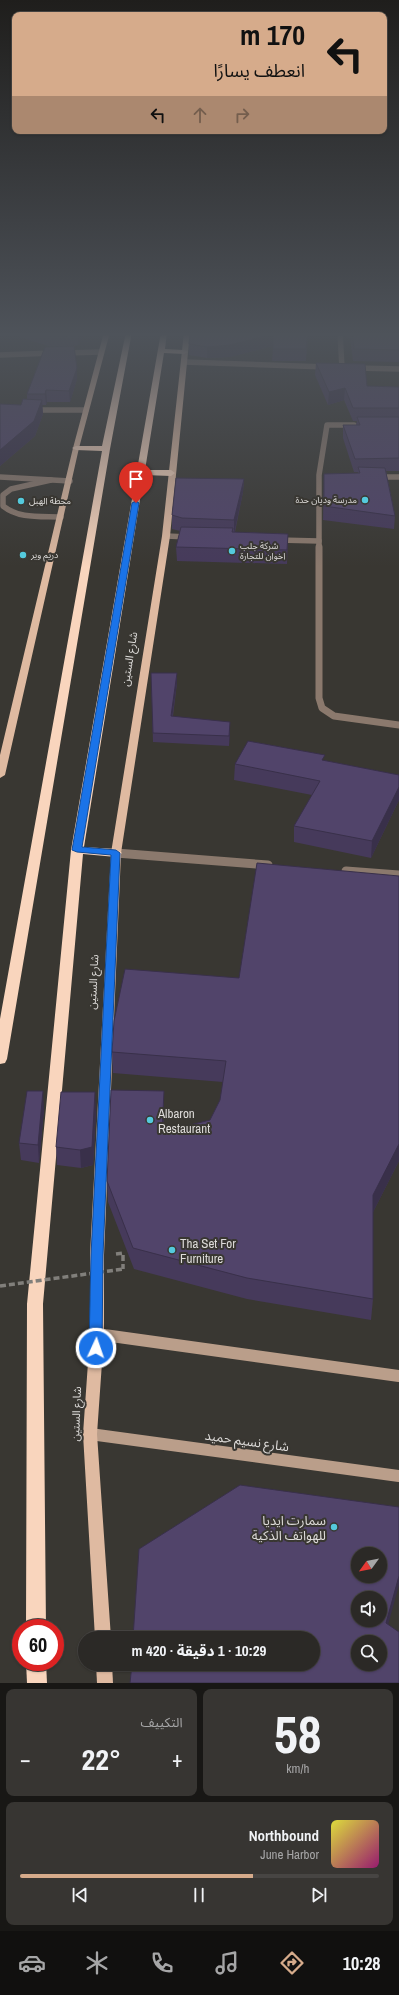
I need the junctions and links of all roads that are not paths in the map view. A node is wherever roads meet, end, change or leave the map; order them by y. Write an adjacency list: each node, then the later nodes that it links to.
1 (86, 410): 6 (main road)
2 (114, 411): 7 (highway)
3 (152, 411): 8 (highway, شارع الستين)
4 (178, 411): 9 (main road, شارع الستين)
5 (359, 425): 10 (street)
6 (76, 448): 7 (highway); 16 (main road)
7 (106, 449): 29 (highway)
8 (141, 472): 9 (highway); 24 (highway, شارع الستين)
9 (171, 473): 18 (main road, شارع الستين)
10 (319, 475): 11 (street); 21 (street)
11 (327, 476)
12 (0, 477): 15 (street)
13 (367, 477): 14 (street)
14 (399, 477)
15 (54, 480): 16 (street); 17 (street)
16 (70, 481): 17 (main road)
17 (62, 517): 23 (main road)
18 (166, 536): 19 (street); 25 (main road, شارع الستين)
19 (196, 537)
20 (273, 540): 21 (street)
21 (318, 541): 22 (street)
22 (399, 725)
23 (0, 775)
24 (77, 850): 25 (highway); 34 (highway, شارع الستين)
25 (116, 853): 26 (street); 30 (main road, شارع الستين)
26 (273, 866)
27 (336, 870): 28 (street)
28 (399, 875)
29 (0, 1059)
30 (97, 1334): 31 (main road); 32 (main road, شارع الستين)
31 (399, 1376)
32 (90, 1434): 33 (main road, شارع نسيم حميد); 35 (main road, شارع الستين)
33 (399, 1476)
34 (36, 1619)
35 (103, 1631)
36 (36, 1671): 38 (highway)
37 (104, 1671): 39 (main road)
38 (36, 1683)
39 (105, 1683)

